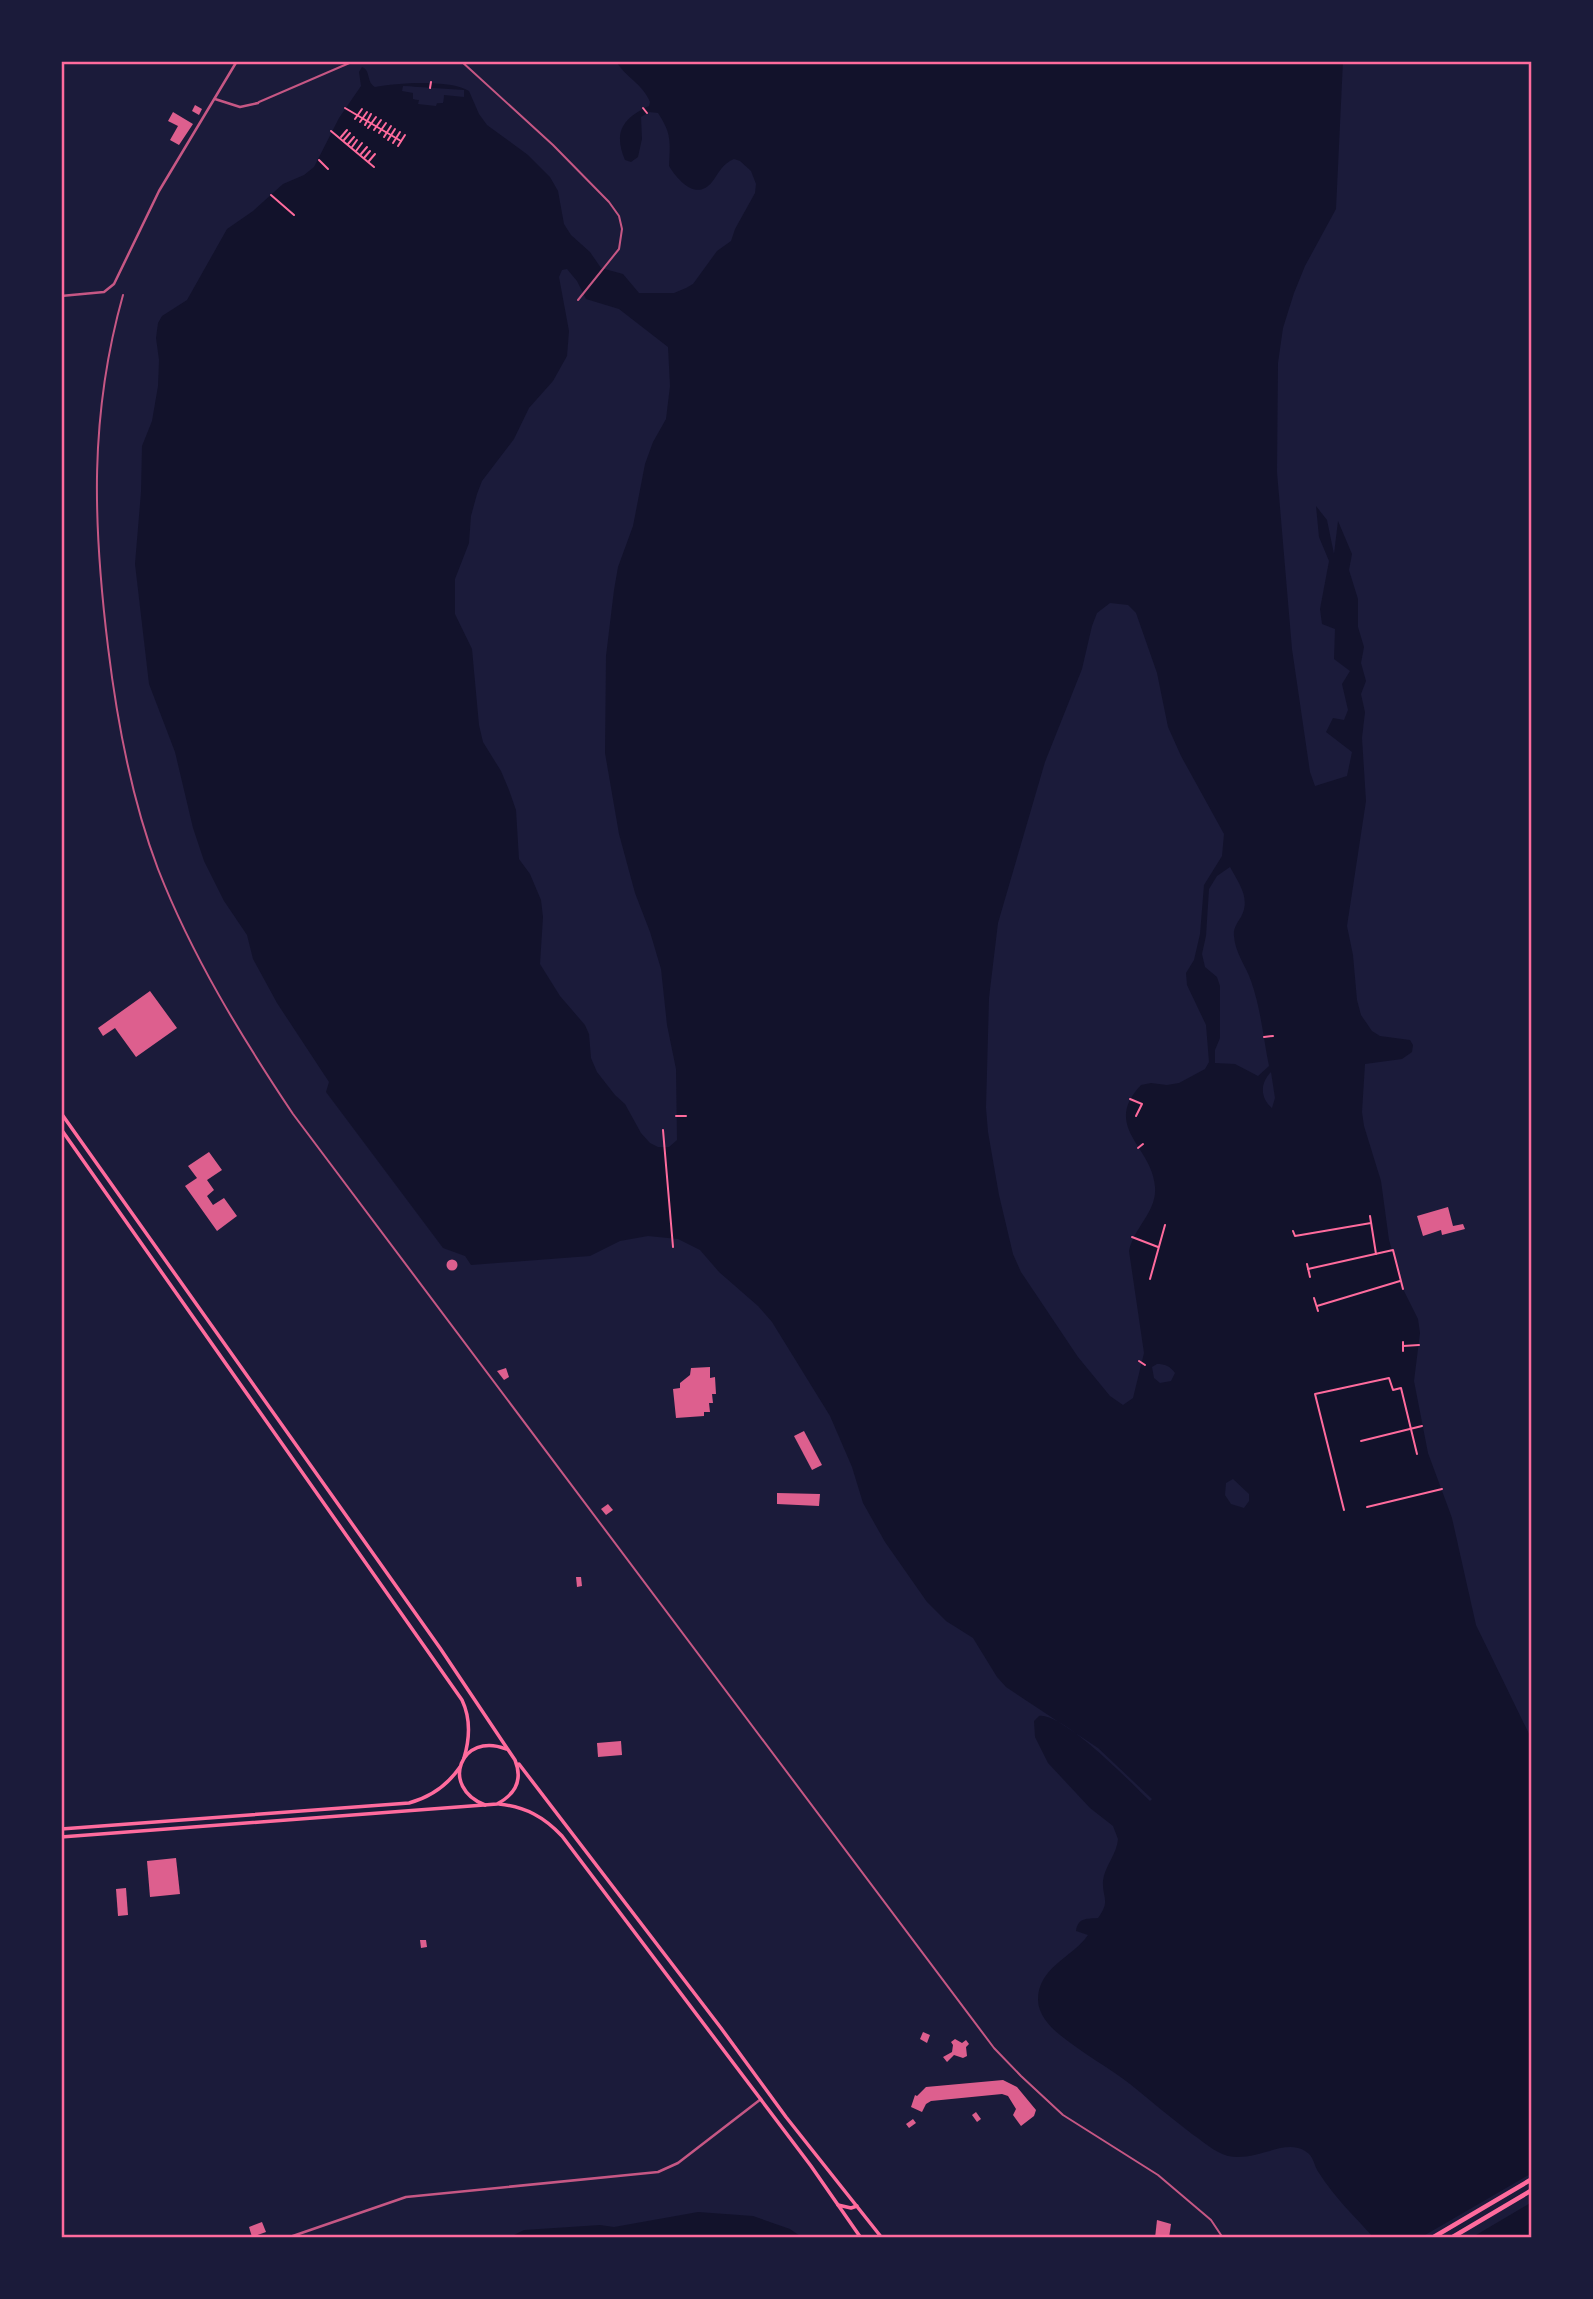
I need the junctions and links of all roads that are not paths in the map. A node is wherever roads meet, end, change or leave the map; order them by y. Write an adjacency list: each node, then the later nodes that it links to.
1 (237, 61): 4 (street)
2 (354, 61): 5 (street)
3 (461, 61): 8 (street)
4 (215, 99): 5 (street); 7 (street)
5 (258, 103)
6 (124, 295): 31 (street)
7 (61, 296)
8 (579, 298)
9 (61, 1113): 11 (main road)
10 (61, 1129): 12 (main road)
11 (313, 1471): 12 (main road); 13 (main road)
12 (305, 1476): 14 (main road)
13 (508, 1749): 14 (main road); 15 (main road)
14 (464, 1758): 16 (main road)
15 (515, 1760): 17 (main road); 21 (main road)
16 (460, 1767): 18 (main road); 19 (main road)
17 (497, 1804): 18 (main road); 22 (main road)
18 (486, 1805): 20 (main road)
19 (61, 1829)
20 (61, 1837)
21 (721, 2028): 22 (main road); 27 (main road)
22 (712, 2035): 23 (main road)
23 (761, 2099): 26 (main road); 28 (street)
24 (1532, 2179): 32 (main road)
25 (1532, 2190): 33 (main road)
26 (836, 2204): 27 (main road); 29 (main road)
27 (857, 2206): 30 (main road)
28 (288, 2238)
29 (861, 2238)
30 (882, 2238)
31 (1223, 2238)
32 (1432, 2238)
33 (1451, 2238)

